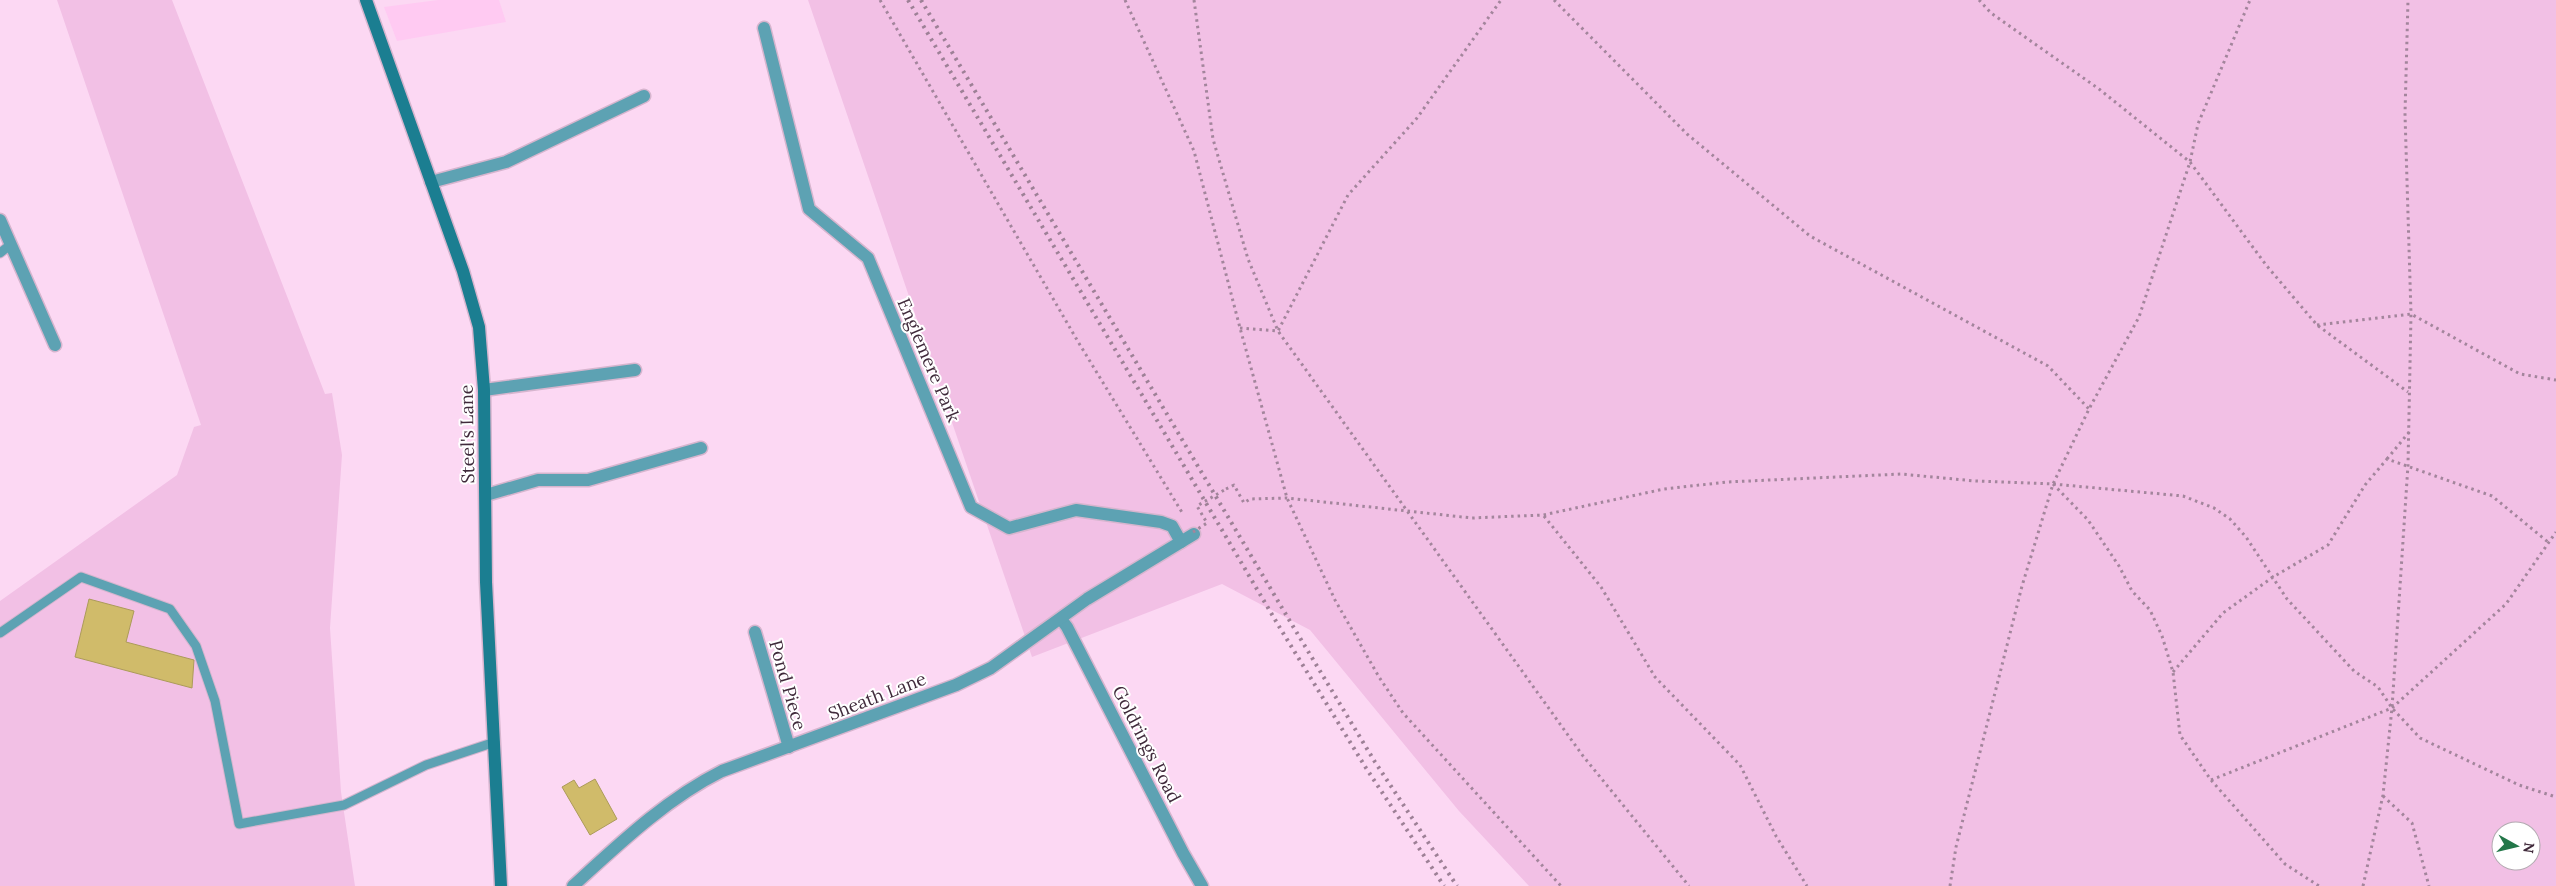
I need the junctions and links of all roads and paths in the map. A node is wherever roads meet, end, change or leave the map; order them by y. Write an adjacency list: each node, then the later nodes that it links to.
1 (366, 0): 13 (street, Steel's Lane)
2 (880, 0): 35 (path)
3 (1125, 0): 18 (path)
4 (1194, 0): 19 (path)
5 (1501, 0): 19 (path)
6 (1554, 0): 25 (path)
7 (1979, 0): 12 (path)
8 (2250, 0): 12 (path)
9 (2408, 0): 16 (path)
10 (764, 28): 39 (street, Englemere Park)
11 (644, 96): 13 (street)
12 (2190, 162): 17 (path); 25 (path)
13 (431, 182): 23 (street, Steel's Lane)
14 (0, 220): 15 (street)
15 (5, 249): 20 (street)
16 (2411, 314): 17 (path); 22 (path); 24 (path)
17 (2317, 325): 24 (path)
18 (1240, 328): 19 (path); 32 (path)
19 (1278, 331): 33 (path)
20 (55, 345)
21 (635, 370): 23 (street)
22 (2556, 380)
23 (484, 390): 31 (street, Steel's Lane)
24 (2408, 393): 26 (path)
25 (2089, 409): 30 (path)
26 (2410, 430): 28 (path); 29 (path)
27 (701, 448): 31 (street)
28 (2387, 459): 29 (path); 41 (path)
29 (2408, 465): 40 (path); 46 (path)
30 (2054, 484): 34 (path); 41 (path); 45 (path); 58 (path)
31 (486, 495): 47 (street, Steel's Lane)
32 (1287, 498): 33 (path); 36 (path, bridge); 55 (path)
33 (1405, 511): 34 (path); 56 (path)
34 (1544, 516): 57 (path)
35 (1185, 518)
36 (1192, 531): 39 (street, Sheath Lane)
37 (2556, 532): 40 (path)
38 (2556, 538): 40 (path)
39 (1181, 542): 42 (street, Sheath Lane)
40 (2548, 542): 46 (path)
41 (2273, 577): 45 (path); 46 (path)
42 (1061, 619): 48 (street, Sheath Lane); 54 (street, Goldrings Road)
43 (755, 632): 48 (street, Pond Piece)
44 (0, 633): 47 (lane)
45 (2173, 672): 49 (path)
46 (2392, 708): 49 (path); 50 (path); 51 (path)
47 (495, 742): 52 (street, Steel's Lane)
48 (789, 747): 53 (street, Sheath Lane)
49 (2211, 780): 59 (path)
50 (2383, 795): 60 (path); 61 (path)
51 (2556, 797)
52 (501, 886)
53 (573, 886)
54 (1202, 886)
55 (1561, 886)
56 (1689, 886)
57 (1807, 886)
58 (1950, 886)
59 (2319, 886)
60 (2363, 886)
61 (2429, 886)

